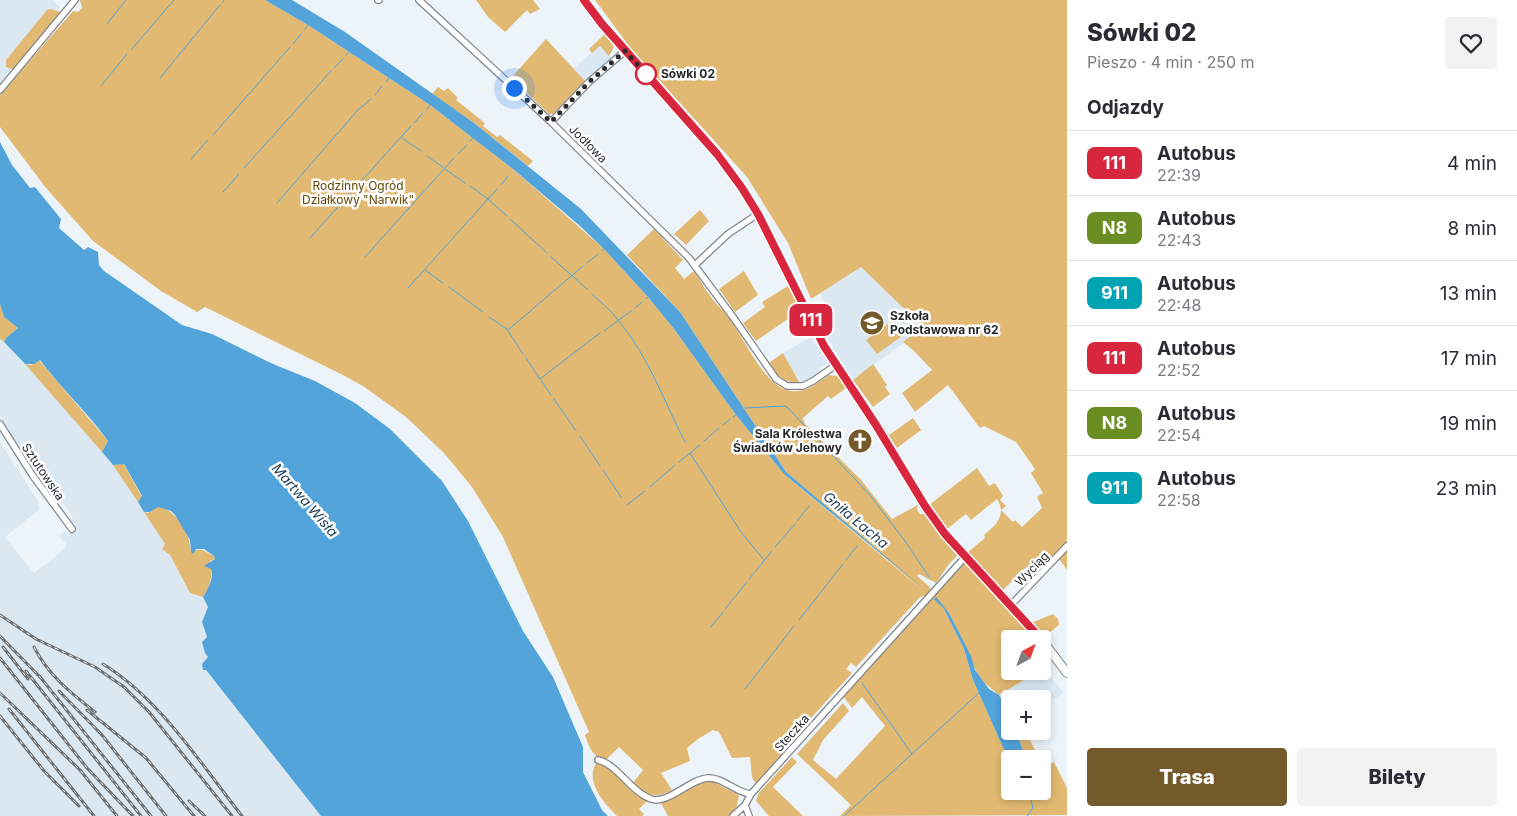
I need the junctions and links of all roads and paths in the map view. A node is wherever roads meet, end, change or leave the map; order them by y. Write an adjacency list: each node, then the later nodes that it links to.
1 (75, 0): 5 (street)
2 (419, 0): 6 (street, Jodłowa)
3 (584, 0): 4 (street)
4 (625, 51): 6 (street); 7 (street)
5 (0, 90)
6 (551, 122): 8 (street, Jodłowa)
7 (758, 214): 8 (street); 9 (street)
8 (695, 265): 9 (street, Jodłowa)
9 (836, 365): 13 (street)
10 (0, 424): 11 (street, Sztutowska)
11 (72, 529)
12 (1067, 546): 14 (street, Wyciąg)
13 (966, 556): 14 (street); 19 (street, Steczka)
14 (1010, 605): 15 (street)
15 (1033, 630)
16 (1051, 652): 17 (street)
17 (1067, 674)
18 (598, 760): 19 (street)
19 (751, 794): 20 (street, Steczka)
20 (745, 805): 21 (street, Steczka); 22 (street)
21 (733, 816)
22 (748, 816)

